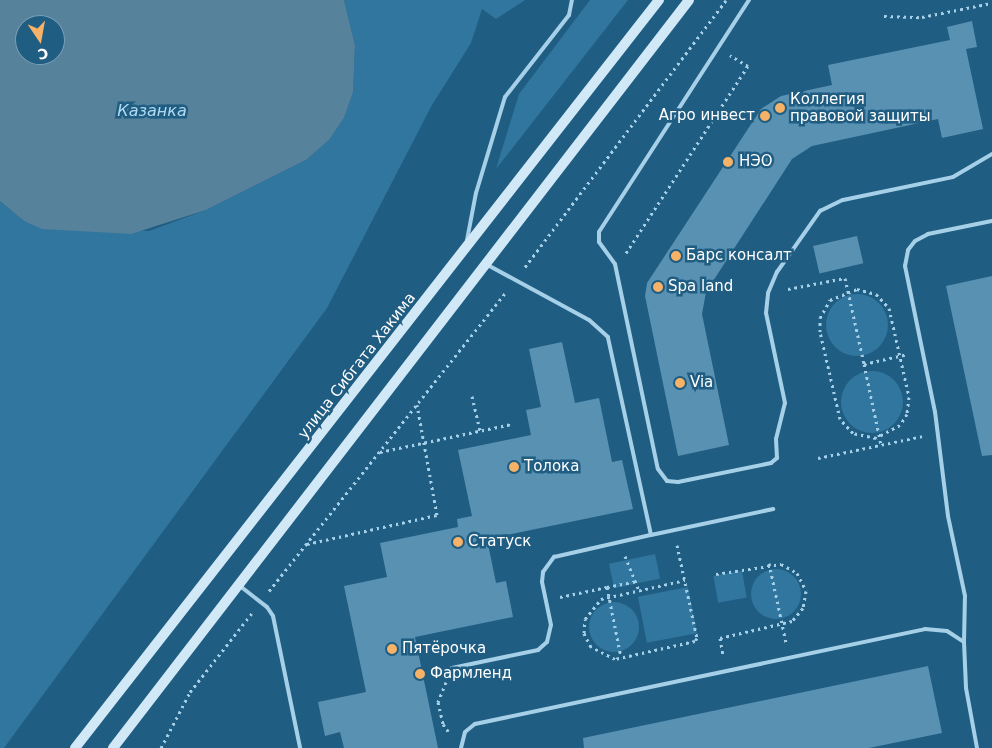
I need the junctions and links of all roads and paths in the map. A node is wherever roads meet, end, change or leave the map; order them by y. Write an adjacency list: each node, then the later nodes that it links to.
1 (572, 0): 11 (lane)
2 (659, 0): 11 (main road, улица Сибгата Хакима)
3 (690, 0): 12 (main road)
4 (726, 0): 14 (path)
5 (749, 0): 13 (lane)
6 (992, 3): 7 (path)
7 (884, 16)
8 (739, 61): 13 (path)
9 (992, 154): 16 (lane)
10 (992, 221): 23 (lane)
11 (465, 251): 50 (main road, улица Сибгата Хакима)
12 (485, 264): 14 (lane); 38 (main road)
13 (616, 269): 16 (lane)
14 (515, 281): 20 (path); 31 (lane)
15 (848, 290): 16 (path); 17 (path); 18 (path); 24 (path)
16 (768, 293)
17 (901, 356): 18 (path); 24 (path)
18 (864, 364): 24 (path)
19 (472, 396): 22 (path)
20 (417, 405): 25 (path); 27 (path)
21 (512, 424): 22 (path)
22 (480, 431): 25 (path)
23 (939, 433): 26 (path); 45 (lane)
24 (879, 437): 26 (path)
25 (425, 442): 27 (path); 32 (path)
26 (881, 445): 28 (path)
27 (380, 452): 32 (path)
28 (818, 458)
29 (773, 509): 30 (lane)
30 (674, 530): 31 (lane); 36 (path)
31 (651, 535): 42 (lane)
32 (307, 544): 43 (path)
33 (625, 553): 37 (path)
34 (769, 564): 35 (path); 44 (path); 44 (path)
35 (716, 574)
36 (684, 580): 40 (path); 46 (path)
37 (637, 581): 39 (path); 40 (path)
38 (238, 585): 43 (lane); 51 (main road)
39 (607, 587): 41 (path); 42 (path)
40 (639, 590): 41 (path)
41 (608, 596): 46 (path); 46 (path)
42 (546, 600): 47 (lane)
43 (261, 602): 52 (path); 53 (lane)
44 (782, 625): 48 (path)
45 (964, 642): 48 (lane); 55 (lane)
46 (621, 657)
47 (452, 668): 49 (path)
48 (726, 670): 54 (lane)
49 (441, 716)
50 (75, 748)
51 (113, 748)
52 (161, 748)
53 (300, 748)
54 (461, 748)
55 (977, 748)

